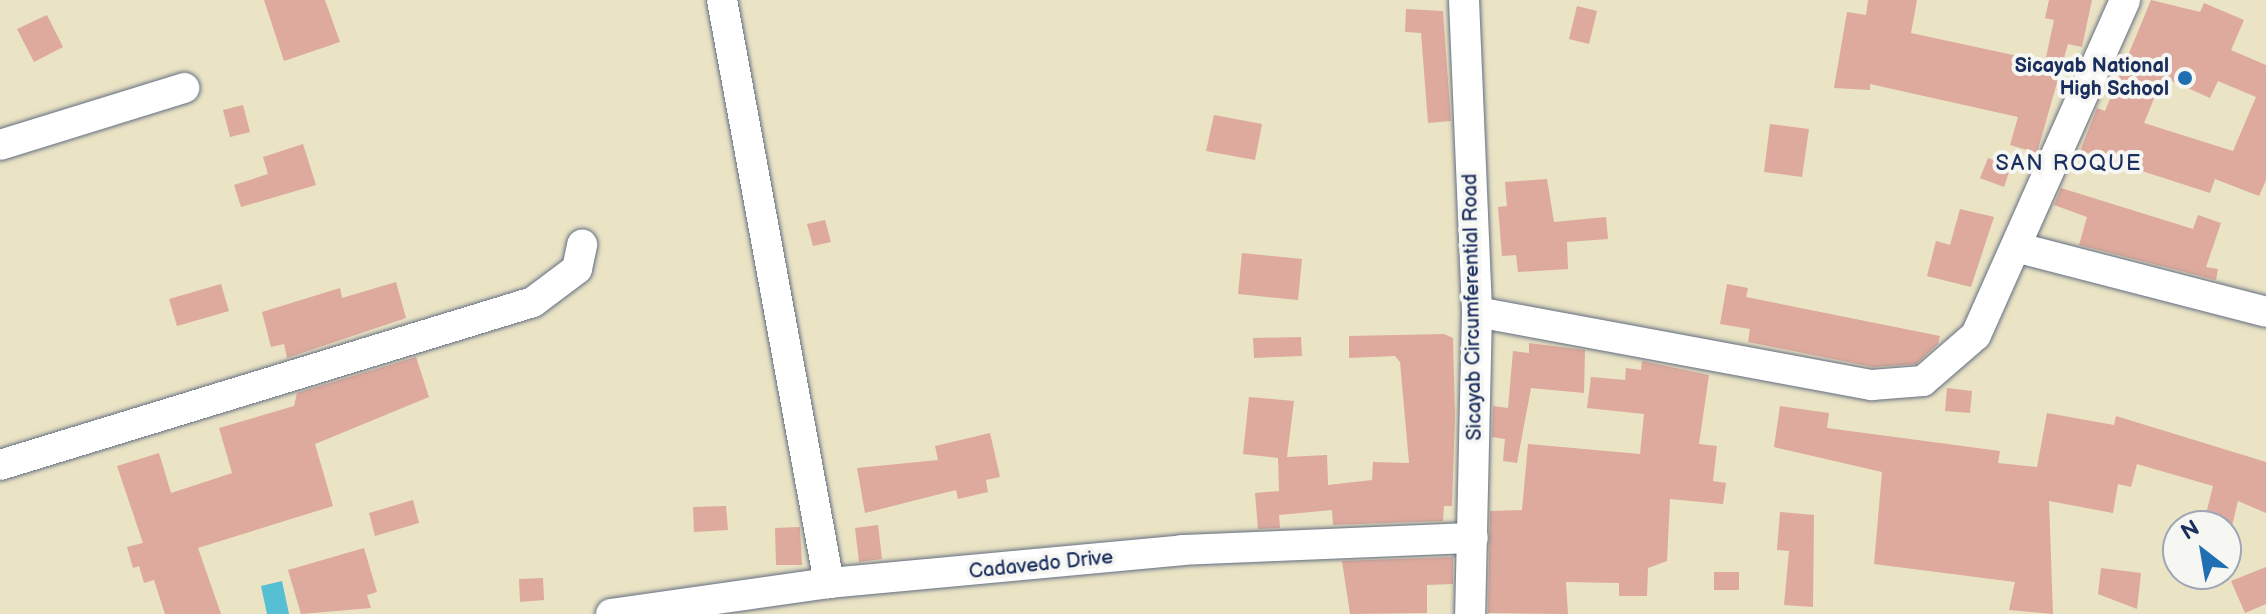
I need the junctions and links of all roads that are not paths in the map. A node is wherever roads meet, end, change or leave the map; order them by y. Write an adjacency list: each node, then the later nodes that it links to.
1 (722, 0): 12 (street)
2 (1464, 0): 8 (street, Sicayab Circumferential Road)
3 (2125, 0): 7 (street)
4 (184, 88): 5 (street)
5 (0, 145)
6 (582, 245): 10 (street)
7 (2019, 248): 8 (street); 9 (street)
8 (1477, 312): 11 (street, Sicayab Circumferential Road)
9 (2266, 312)
10 (0, 465)
11 (1473, 538): 12 (street, Cadavedo Drive); 14 (street, Sicayab Circumferential Road)
12 (829, 583): 13 (street, Cadavedo Drive)
13 (611, 614)
14 (1470, 614)

